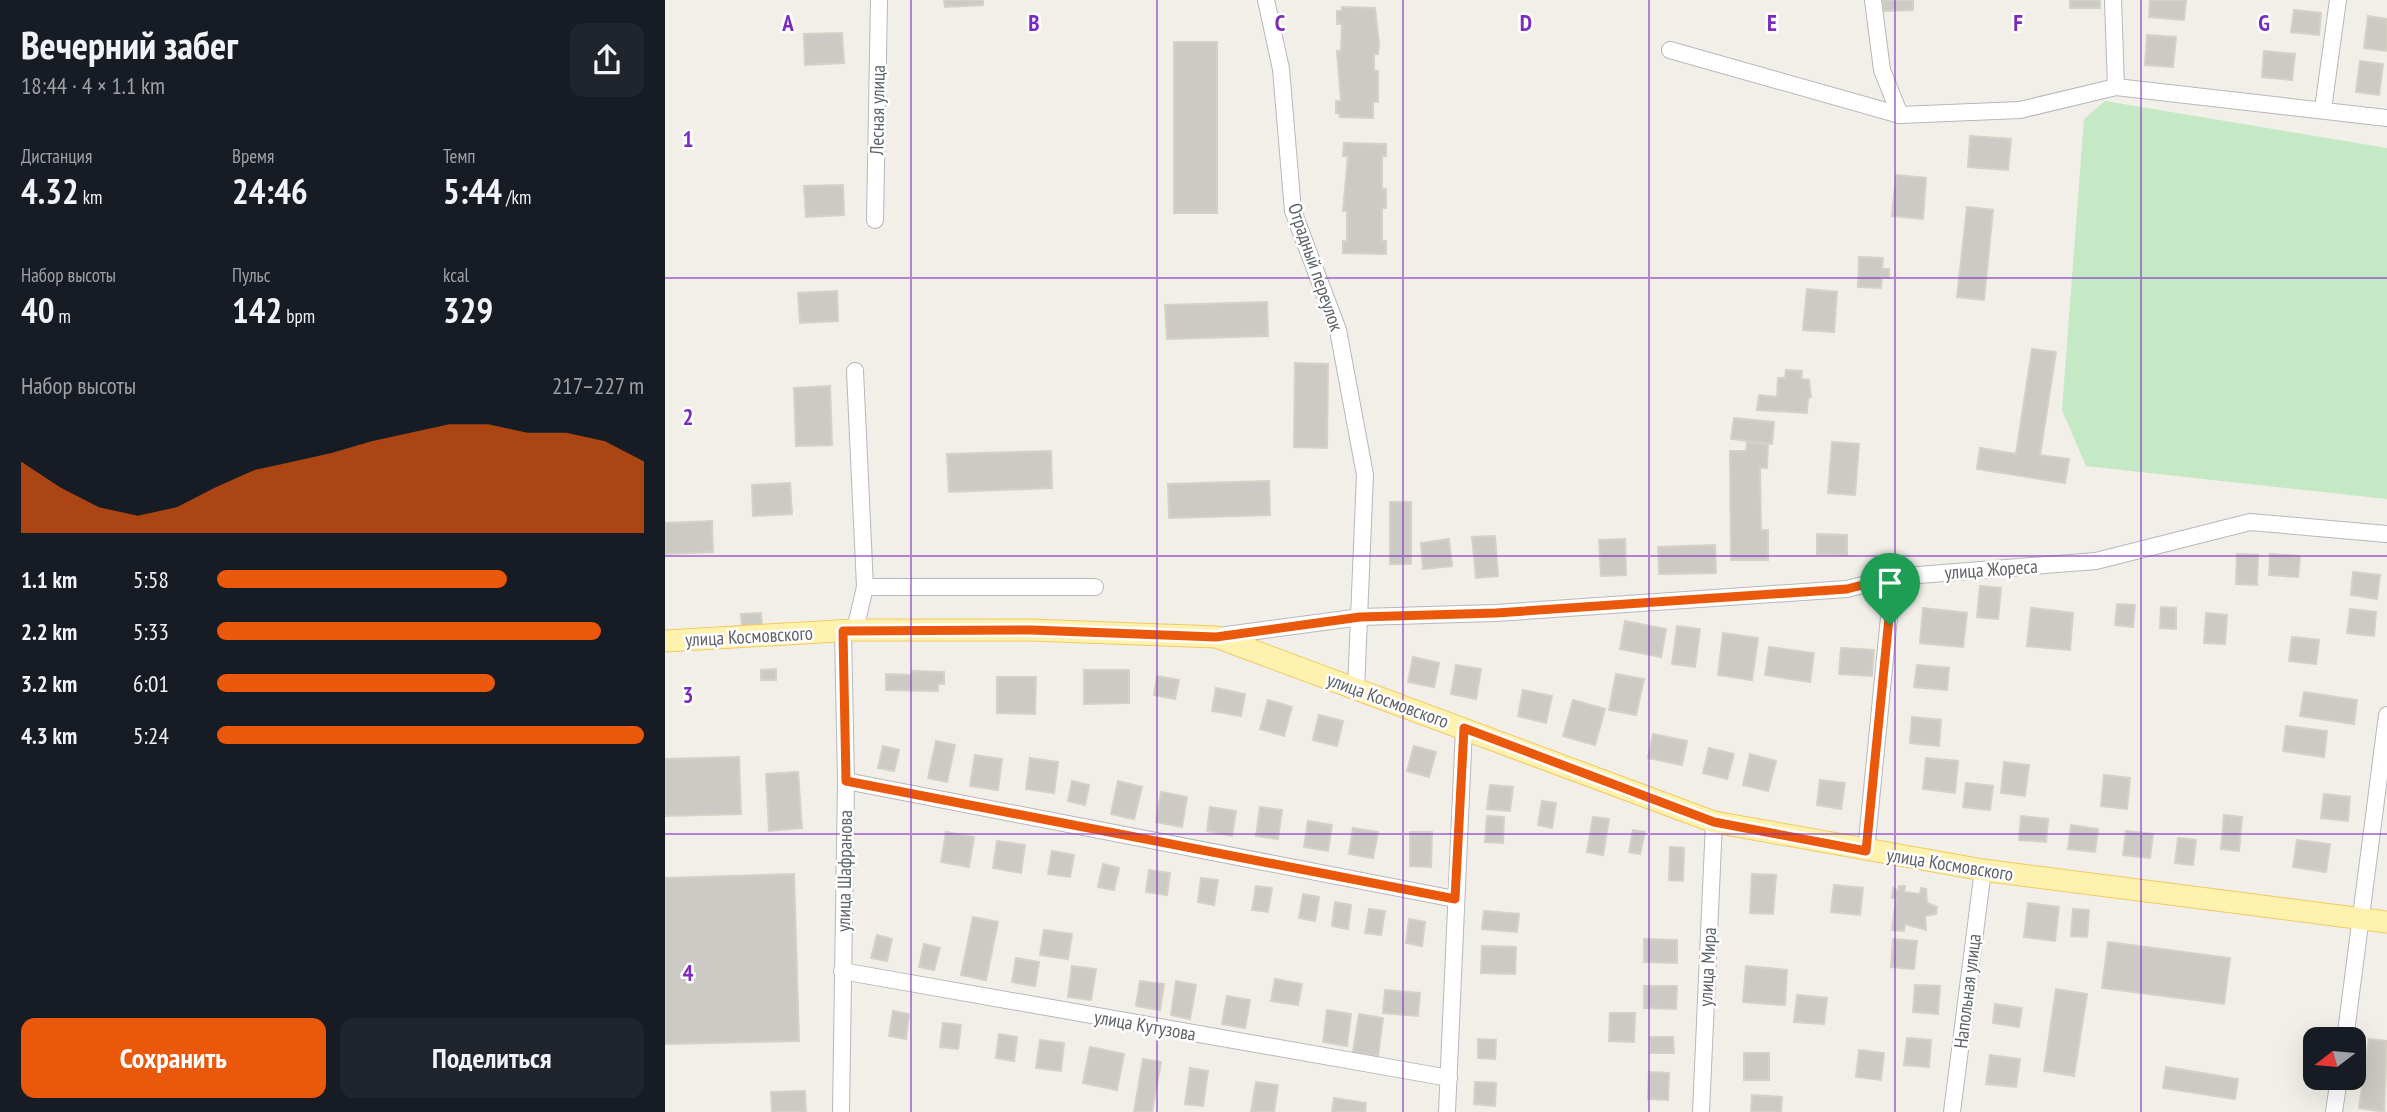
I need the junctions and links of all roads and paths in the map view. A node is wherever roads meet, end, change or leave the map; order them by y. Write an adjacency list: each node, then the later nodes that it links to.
1 (879, 0): 11 (street, Лесная улица)
2 (1266, 0): 17 (street, Отрадный переулок)
3 (1873, 0): 9 (street)
4 (2113, 0): 7 (street)
5 (2337, 0): 8 (street)
6 (1670, 50): 9 (street)
7 (2116, 87): 8 (street); 9 (street)
8 (2323, 109): 10 (street)
9 (1899, 115)
10 (2387, 118)
11 (875, 220)
12 (855, 371): 15 (street, улица Шафранова)
13 (2387, 534): 14 (street, улица Жореса)
14 (1893, 577): 17 (street, улица Жореса); 26 (street)
15 (865, 587): 16 (street); 18 (street, улица Шафранова)
16 (1095, 587)
17 (1360, 617): 19 (street, улица Жореса); 21 (street, Отрадный переулок)
18 (849, 630): 19 (main road, улица Космовского); 20 (main road, улица Космовского); 24 (street, улица Шафранова)
19 (1216, 637): 21 (main road, улица Космовского)
20 (665, 640)
21 (1356, 689): 23 (main road, улица Космовского)
22 (2387, 715): 29 (street)
23 (1464, 728): 25 (main road, улица Космовского); 28 (street)
24 (846, 781): 28 (street); 31 (street, улица Шафранова)
25 (1714, 822): 26 (main road, улица Космовского); 37 (street, улица Мира)
26 (1866, 851): 27 (main road, улица Космовского)
27 (1983, 870): 29 (main road, улица Космовского); 38 (street, Напольная улица)
28 (1455, 899): 33 (street)
29 (2362, 919): 30 (main road, улица Космовского); 32 (street)
30 (2387, 922)
31 (842, 971): 33 (street, улица Кутузова); 35 (street, улица Шафранова)
32 (2347, 1027)
33 (1449, 1078): 36 (street)
34 (2337, 1090): 39 (street)
35 (841, 1112)
36 (1447, 1112)
37 (1701, 1112)
38 (1952, 1112)
39 (2334, 1112)

